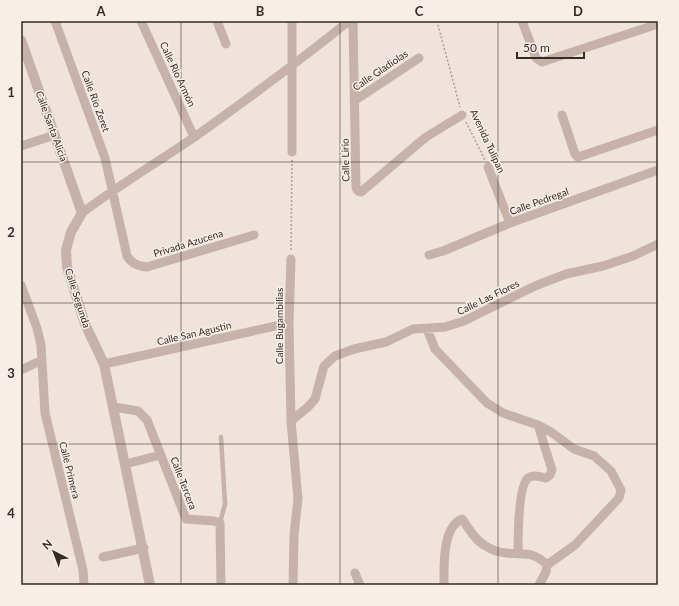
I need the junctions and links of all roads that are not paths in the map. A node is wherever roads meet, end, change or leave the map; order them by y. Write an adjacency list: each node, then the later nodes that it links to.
1 (55, 21): 24 (street, Calle Río Zeret)
2 (141, 21): 19 (street, Calle Río Armón)
3 (217, 21): 10 (street)
4 (292, 21): 13 (street)
5 (349, 21): 13 (street)
6 (353, 21): 14 (street, Calle Lirio)
7 (522, 21): 8 (street)
8 (658, 24)
9 (21, 40): 11 (street, Calle Santa Alicia)
10 (226, 44)
11 (24, 57): 18 (street, Calle Santa Alicia)
12 (419, 58): 14 (street, Calle Gladiolas)
13 (291, 67): 19 (street, Calle Segunda); 21 (street)
14 (354, 101): 15 (street, Calle Lirio)
15 (462, 115)
16 (562, 115): 17 (street)
17 (658, 130)
18 (55, 136): 20 (street); 25 (street, Calle Santa Alicia)
19 (194, 137): 24 (street, Calle Segunda)
20 (21, 146)
21 (292, 152)
22 (488, 167): 26 (street, Avenida Tulipan)
23 (658, 170): 26 (street, Calle Pedregal)
24 (112, 191): 25 (street, Calle Segunda); 27 (street, Privada Azucena)
25 (82, 213): 35 (street, Calle Segunda)
26 (510, 223): 29 (street, Calle Pedregal)
27 (254, 235)
28 (658, 244): 33 (street, Calle Las Flores)
29 (429, 255)
30 (291, 259): 32 (street, Calle Bugambilias)
31 (21, 284): 34 (street, Calle Primera)
32 (289, 323): 35 (street, Calle San Agustín); 38 (street, Calle Bugambilias)
33 (427, 328): 38 (street, Calle Las Flores); 39 (street)
34 (42, 360): 36 (street); 49 (street, Calle Primera)
35 (104, 364): 37 (street, Calle Segunda)
36 (21, 370)
37 (114, 407): 41 (street, Calle Tercera); 42 (street, Calle Segunda)
38 (291, 421): 52 (street, Calle Bugambilias)
39 (538, 425): 45 (street); 47 (street)
40 (221, 437): 43 (lane)
41 (161, 455): 42 (street, Calle Tercera); 43 (street, Calle Tercera)
42 (124, 464): 44 (street, Calle Segunda)
43 (220, 524): 51 (street)
44 (144, 548): 46 (street); 50 (street, Calle Segunda)
45 (518, 554): 47 (street); 54 (street)
46 (103, 557)
47 (547, 565): 55 (street)
48 (355, 573): 53 (street)
49 (84, 585)
50 (150, 585)
51 (221, 585)
52 (293, 585)
53 (360, 585)
54 (444, 585)
55 (538, 585)

